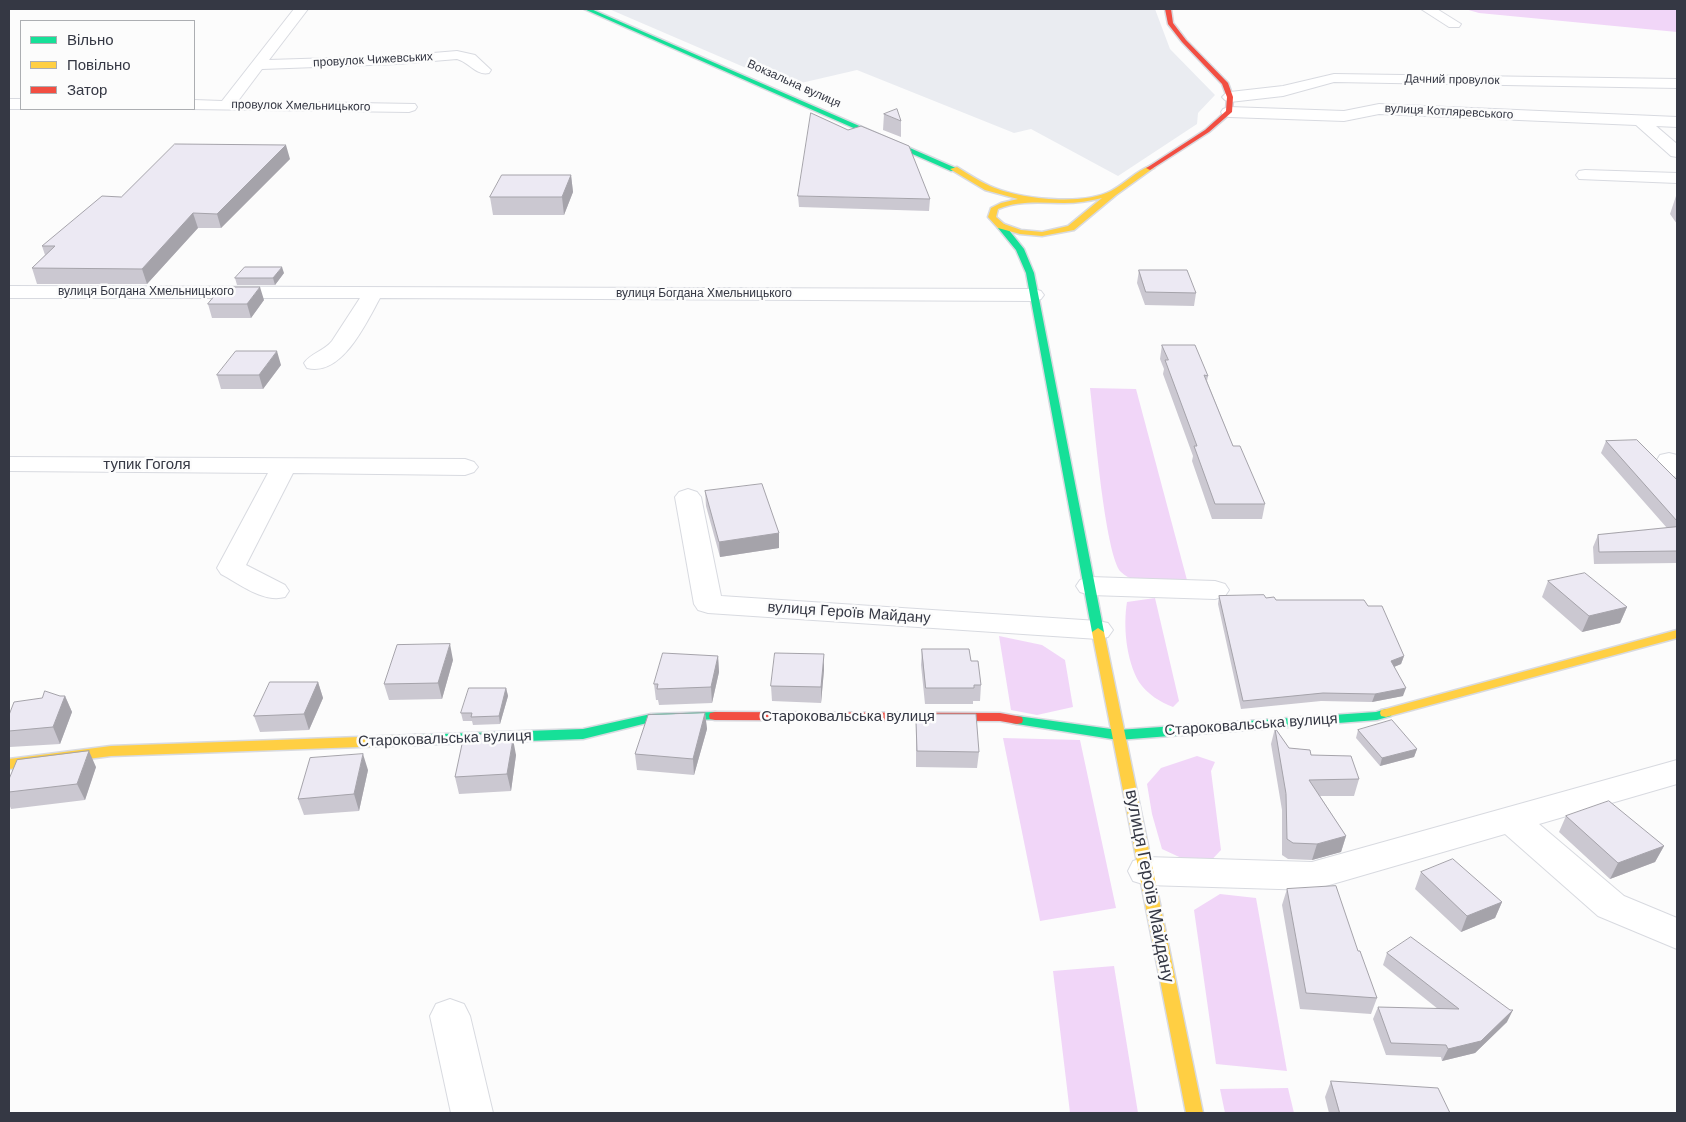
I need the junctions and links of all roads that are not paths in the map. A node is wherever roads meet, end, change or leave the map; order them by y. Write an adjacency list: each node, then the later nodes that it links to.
1 (301, 9): 6 (street)
2 (587, 9): 18 (street, Вокзальна вулиця)
3 (1168, 9): 9 (street)
4 (1428, 9): 5 (street)
5 (1454, 24)
6 (258, 65): 7 (street, провулок Чижевських); 11 (street)
7 (484, 70)
8 (1677, 84): 9 (street, Дачний провулок)
9 (1229, 104): 13 (street, вулиця Котляревського); 19 (street)
10 (195, 105): 11 (street, провулок Хмельницького)
11 (227, 105): 12 (street, провулок Хмельницького)
12 (409, 107)
13 (1641, 121): 14 (street, вулиця Котляревського); 15 (street)
14 (1677, 122)
15 (1677, 152)
16 (1585, 175): 17 (street)
17 (1677, 178)
18 (988, 188): 20 (street, Вокзальна вулиця); 21 (street)
19 (1112, 193): 20 (street); 22 (street)
20 (1033, 200): 21 (street); 22 (street)
21 (995, 208): 23 (street, вулиця Героїв Майдану)
22 (1074, 224): 23 (street); 24 (street)
23 (1002, 226): 26 (street, вулиця Героїв Майдану)
24 (1052, 245)
25 (1041, 259): 26 (street)
26 (1030, 273): 29 (street, вулиця Героїв Майдану)
27 (9, 292): 28 (street, вулиця Богдана Хмельницького)
28 (374, 292): 29 (street, вулиця Богдана Хмельницького); 30 (street)
29 (1034, 295): 35 (street, вулиця Героїв Майдану)
30 (315, 364)
31 (9, 464): 32 (street, тупик Гоголя)
32 (285, 465): 33 (street, тупик Гоголя); 37 (street)
33 (465, 466)
34 (688, 497): 38 (street, вулиця Героїв Майдану)
35 (1090, 586): 36 (street); 38 (street, вулиця Героїв Майдану)
36 (1215, 590)
37 (275, 591)
38 (1098, 630): 40 (street, вулиця Героїв Майдану)
39 (1677, 634): 40 (street, Староковальська вулиця)
40 (1118, 735): 41 (street, Староковальська вулиця); 44 (street, вулиця Героїв Майдану)
41 (9, 764)
42 (1677, 772): 43 (street)
43 (1511, 819): 44 (street); 45 (street)
44 (1146, 871): 48 (street, вулиця Героїв Майдану)
45 (1677, 934)
46 (450, 1016): 47 (street)
47 (472, 1113)
48 (1195, 1113)

